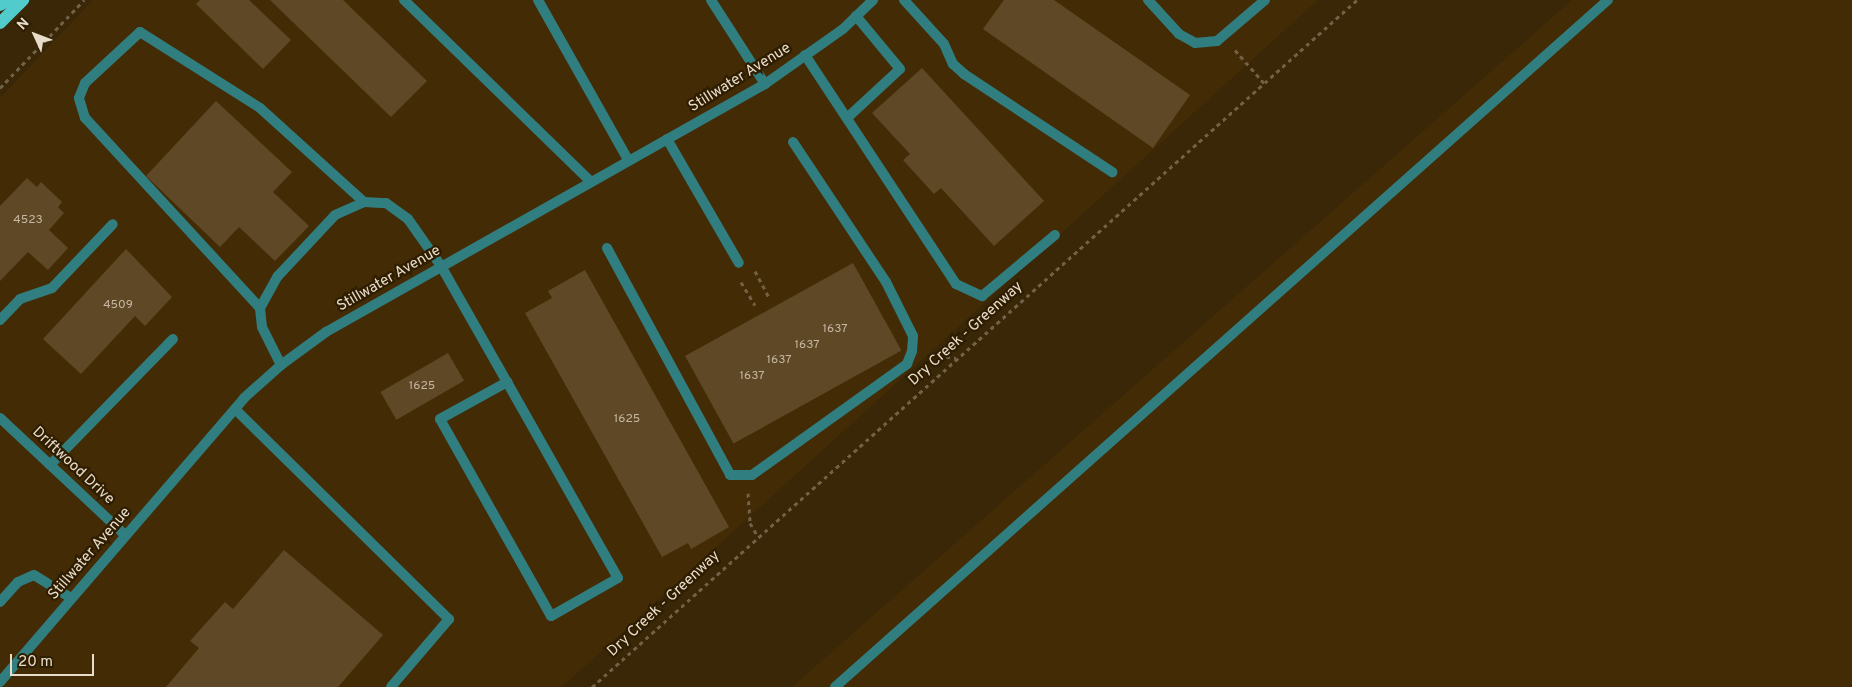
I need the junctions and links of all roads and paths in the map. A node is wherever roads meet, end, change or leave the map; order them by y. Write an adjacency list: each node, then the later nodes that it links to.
1 (9, 0): 13 (main road)
2 (22, 0): 15 (main road)
3 (84, 0): 20 (path)
4 (404, 0): 26 (street)
5 (538, 0): 24 (street)
6 (711, 0): 19 (street)
7 (873, 0): 14 (street, Stillwater Avenue)
8 (904, 0): 25 (street)
9 (1148, 0): 16 (street)
10 (1265, 0): 16 (street)
11 (1357, 0): 18 (path, Dry Creek - Greenway)
12 (1608, 0): 55 (street)
13 (0, 5)
14 (856, 16): 17 (street, Stillwater Avenue); 21 (street)
15 (0, 24)
16 (1223, 37): 18 (path)
17 (805, 55): 19 (street, Stillwater Avenue); 21 (street)
18 (1264, 83): 41 (path, Dry Creek - Greenway)
19 (765, 84): 22 (street, Stillwater Avenue)
20 (0, 88)
21 (847, 118): 29 (street)
22 (667, 139): 24 (street, Stillwater Avenue); 31 (street)
23 (793, 142): 40 (street)
24 (628, 160): 26 (street, Stillwater Avenue)
25 (1112, 172)
26 (589, 180): 32 (street, Stillwater Avenue)
27 (364, 202): 32 (street); 37 (street); 37 (street)
28 (113, 224): 38 (street)
29 (1055, 234)
30 (607, 248): 47 (street)
31 (739, 263)
32 (441, 266): 42 (street, Stillwater Avenue); 43 (street)
33 (752, 266): 35 (path)
34 (737, 275): 36 (path)
35 (769, 297)
36 (755, 305)
37 (260, 308): 42 (street)
38 (0, 320)
39 (172, 339): 46 (street)
40 (912, 351): 41 (path); 47 (street)
41 (956, 358): 49 (path, Dry Creek - Greenway)
42 (281, 365): 44 (street, Stillwater Avenue)
43 (506, 382): 43 (street)
44 (235, 409): 48 (street, Stillwater Avenue); 53 (street)
45 (0, 418): 46 (street, Driftwood Drive)
46 (50, 465): 48 (street, Driftwood Drive)
47 (746, 475): 49 (path)
48 (125, 535): 50 (street, Stillwater Avenue)
49 (757, 535): 54 (path, Dry Creek - Greenway)
50 (71, 598): 51 (street); 52 (street, Stillwater Avenue)
51 (0, 602)
52 (0, 682)
53 (391, 687)
54 (592, 687)
55 (835, 687)

